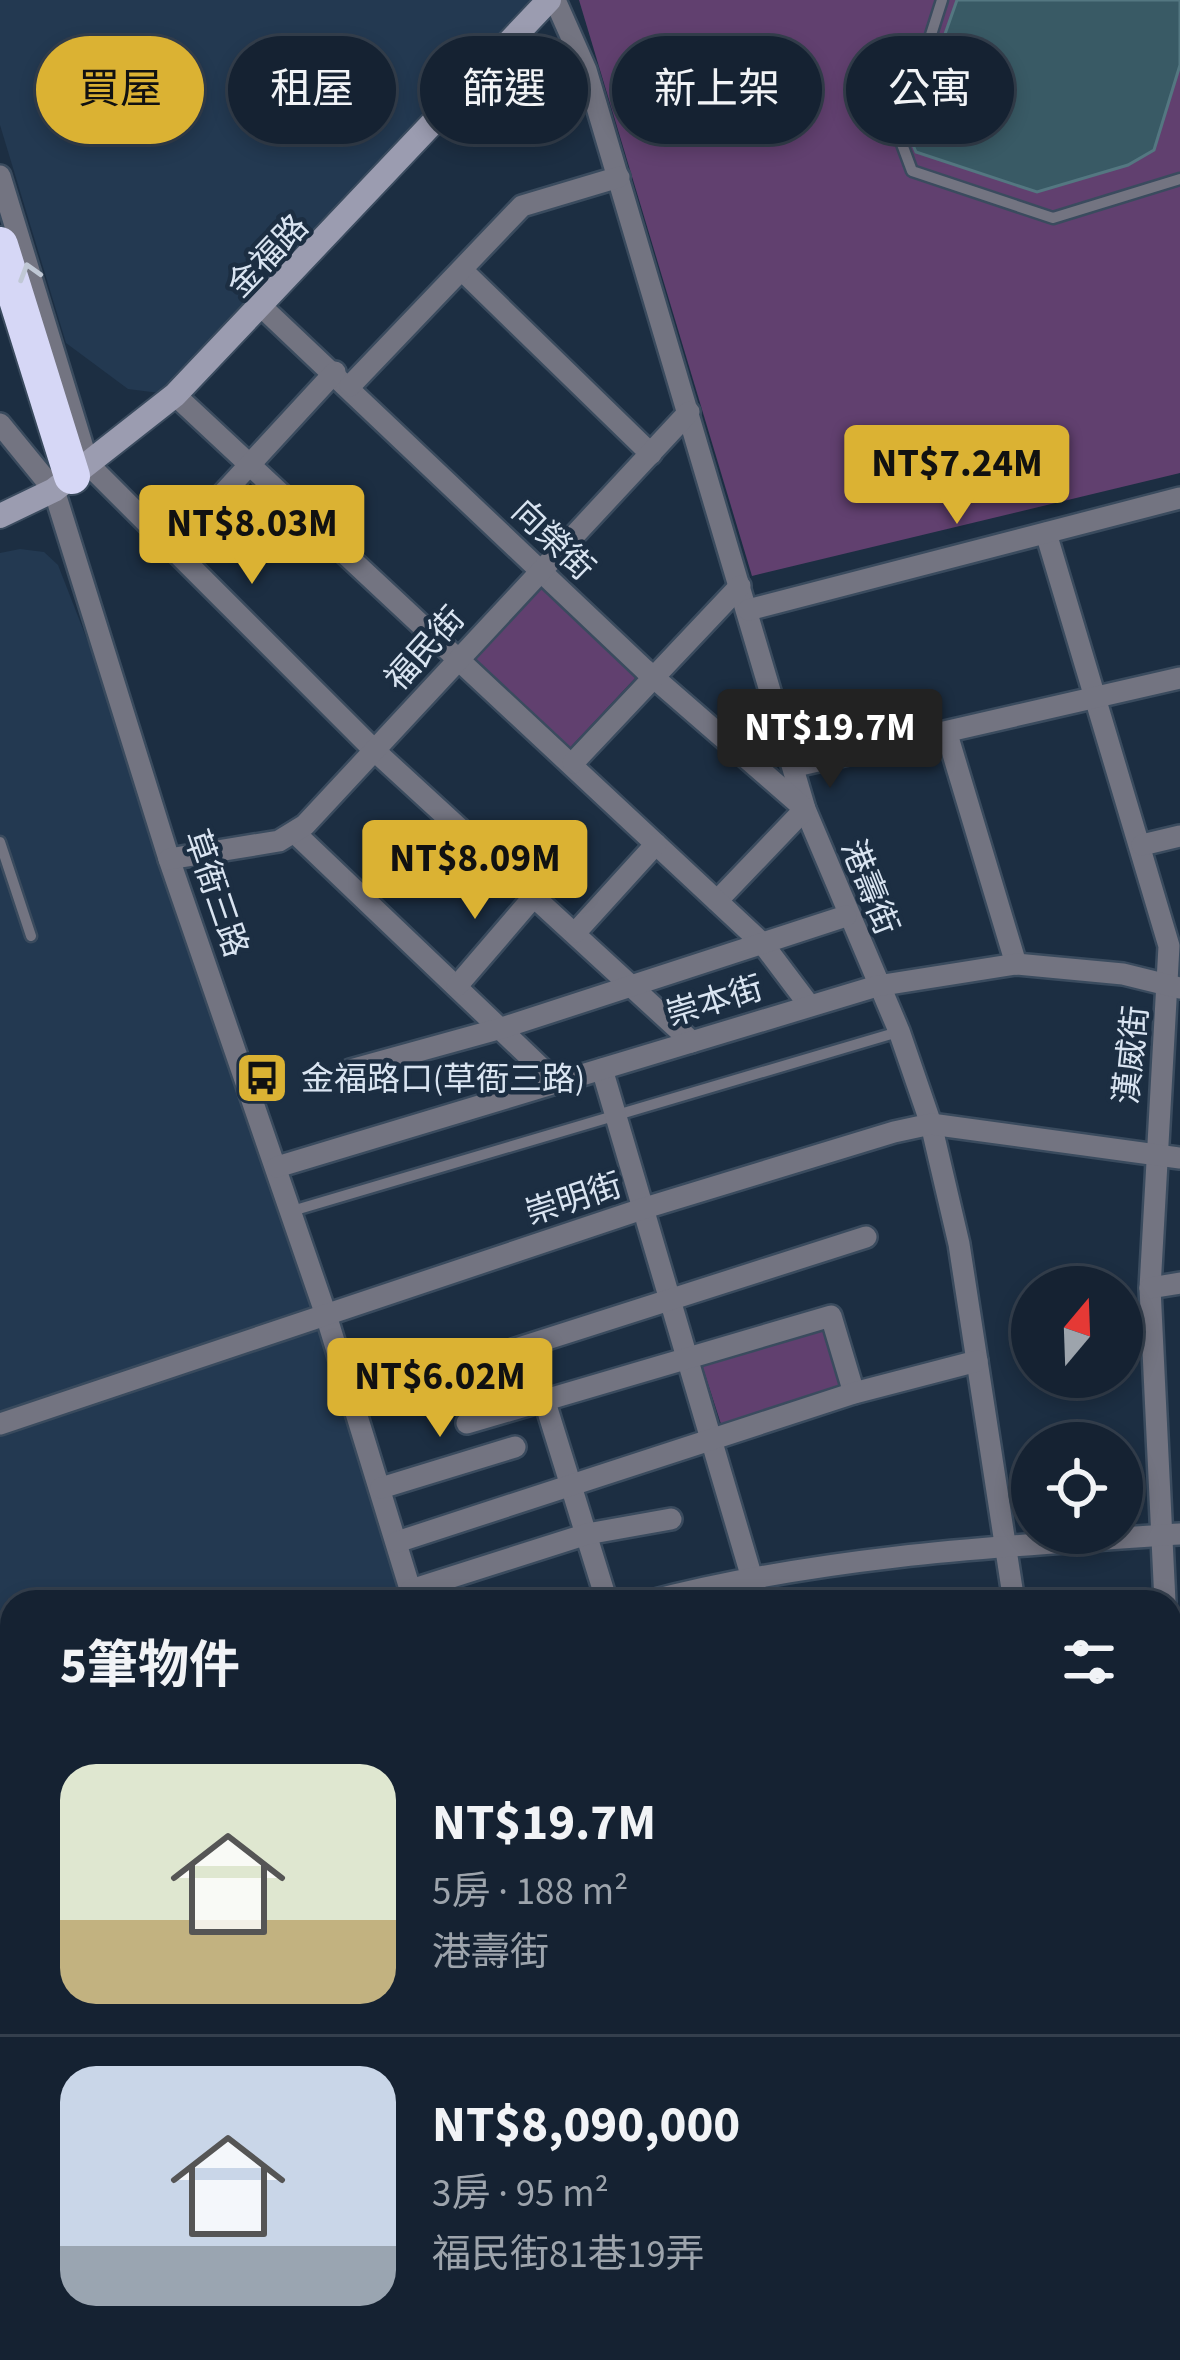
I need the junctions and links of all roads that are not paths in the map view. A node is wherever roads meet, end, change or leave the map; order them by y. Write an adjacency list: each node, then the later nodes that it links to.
1 (552, 0): 4 (street, 港壽街); 8 (street, 金福路)
2 (942, 0): 5 (lane)
3 (0, 176): 16 (street, 草衙三路, one-way to 3)
4 (619, 177): 7 (street); 12 (street, 港壽街)
5 (1180, 179)
6 (0, 245): 16 (highway)
7 (462, 270): 10 (street); 14 (street)
8 (263, 308): 10 (street, 向榮街); 11 (street, 金福路)
9 (0, 322): 16 (highway)
10 (343, 379): 15 (street); 21 (street, 向榮街)
11 (175, 395): 15 (street); 16 (street, 金福路)
12 (689, 412): 14 (street, 福民街); 22 (street, 港壽街)
13 (0, 424): 16 (street)
14 (651, 454): 21 (street, 福民街)
15 (248, 463): 20 (street); 24 (street)
16 (71, 477): 18 (street, 金福路); 20 (street); 38 (street, 草衙三路)
17 (1180, 498): 19 (street)
18 (0, 516)
19 (1046, 533): 23 (street); 27 (street, 漢威街)
20 (173, 548): 29 (street)
21 (539, 572): 24 (street, 福民街); 25 (street, 向榮街)
22 (740, 586): 23 (street, 港壽街); 25 (street)
23 (748, 610): 31 (street, 港壽街)
24 (458, 660): 29 (street, 福民街); 30 (street)
25 (654, 678): 30 (street); 32 (street, 向榮街)
26 (1180, 678): 27 (street)
27 (1093, 698): 28 (street); 37 (street, 漢威街)
28 (947, 734): 31 (street); 45 (street)
29 (375, 751): 33 (street, 福民街); 39 (street)
30 (573, 763): 36 (street)
31 (796, 766): 32 (street, 港壽街)
32 (805, 809): 40 (street); 41 (street, 港壽街)
33 (295, 833): 38 (street); 47 (street)
34 (1180, 836): 37 (street)
35 (0, 842): 43 (lane)
36 (656, 844): 40 (street); 42 (street)
37 (1142, 845): 49 (street, 漢威街)
38 (169, 859): 62 (street, 草衙三路)
39 (536, 894): 42 (street); 47 (street)
40 (717, 901): 44 (street)
41 (846, 916): 44 (street); 48 (street, 港壽街)
42 (576, 932): 46 (street)
43 (31, 936)
44 (763, 944): 46 (street); 50 (street)
45 (1016, 964): 48 (street, 崇本街); 49 (street, 崇本街)
46 (633, 985): 51 (street); 53 (street)
47 (457, 986): 51 (street)
48 (877, 986): 50 (street, 崇本街); 52 (street, 港壽街)
49 (1175, 987): 54 (street, 漢威街)
50 (808, 1005): 53 (street, 崇本街)
51 (502, 1028): 55 (street); 57 (street)
52 (899, 1031): 58 (lane); 59 (street, 港壽街)
53 (692, 1042): 56 (street, 崇本街)
54 (1170, 1047): 60 (street, 漢威街)
55 (350, 1070)
56 (602, 1070): 57 (street, 崇本街); 58 (street)
57 (558, 1084): 62 (street, 崇本街)
58 (614, 1112): 63 (street); 64 (lane)
59 (931, 1124): 60 (street, 崇明街); 63 (street, 崇明街); 71 (street, 港壽街)
60 (1154, 1155): 61 (street, 崇明街); 67 (street, 漢威街)
61 (1180, 1159)
62 (277, 1167): 64 (street, 草衙三路)
63 (645, 1208): 68 (street); 69 (street, 崇明街)
64 (292, 1210): 69 (street, 草衙三路)
65 (866, 1237): 68 (street)
66 (1180, 1283): 67 (street)
67 (1150, 1288): 83 (street, 漢威街)
68 (667, 1301): 70 (street); 73 (street)
69 (326, 1315): 73 (street, 草衙三路); 76 (street, 崇明街)
70 (686, 1358): 72 (street); 74 (street); 77 (street)
71 (977, 1361): 72 (street); 85 (street, 港壽街)
72 (854, 1394): 77 (street)
73 (353, 1402): 80 (street, 草衙三路)
74 (545, 1402): 75 (street); 79 (street)
75 (467, 1423)
76 (0, 1424)
77 (711, 1438): 79 (street); 86 (street)
78 (515, 1447): 80 (street)
79 (573, 1485): 82 (street); 84 (street)
80 (381, 1488): 84 (street, 草衙三路)
81 (671, 1519): 82 (street)
82 (587, 1534): 88 (street); 89 (street)
83 (1171, 1535): 85 (street); 93 (street, 漢威街)
84 (397, 1542): 87 (street, 草衙三路)
85 (1009, 1545): 86 (street); 92 (street, 港壽街)
86 (754, 1574): 90 (street); 91 (street)
87 (411, 1590)
88 (430, 1590)
89 (603, 1590)
90 (693, 1590)
91 (757, 1590)
92 (1013, 1590)
93 (1166, 1590)

